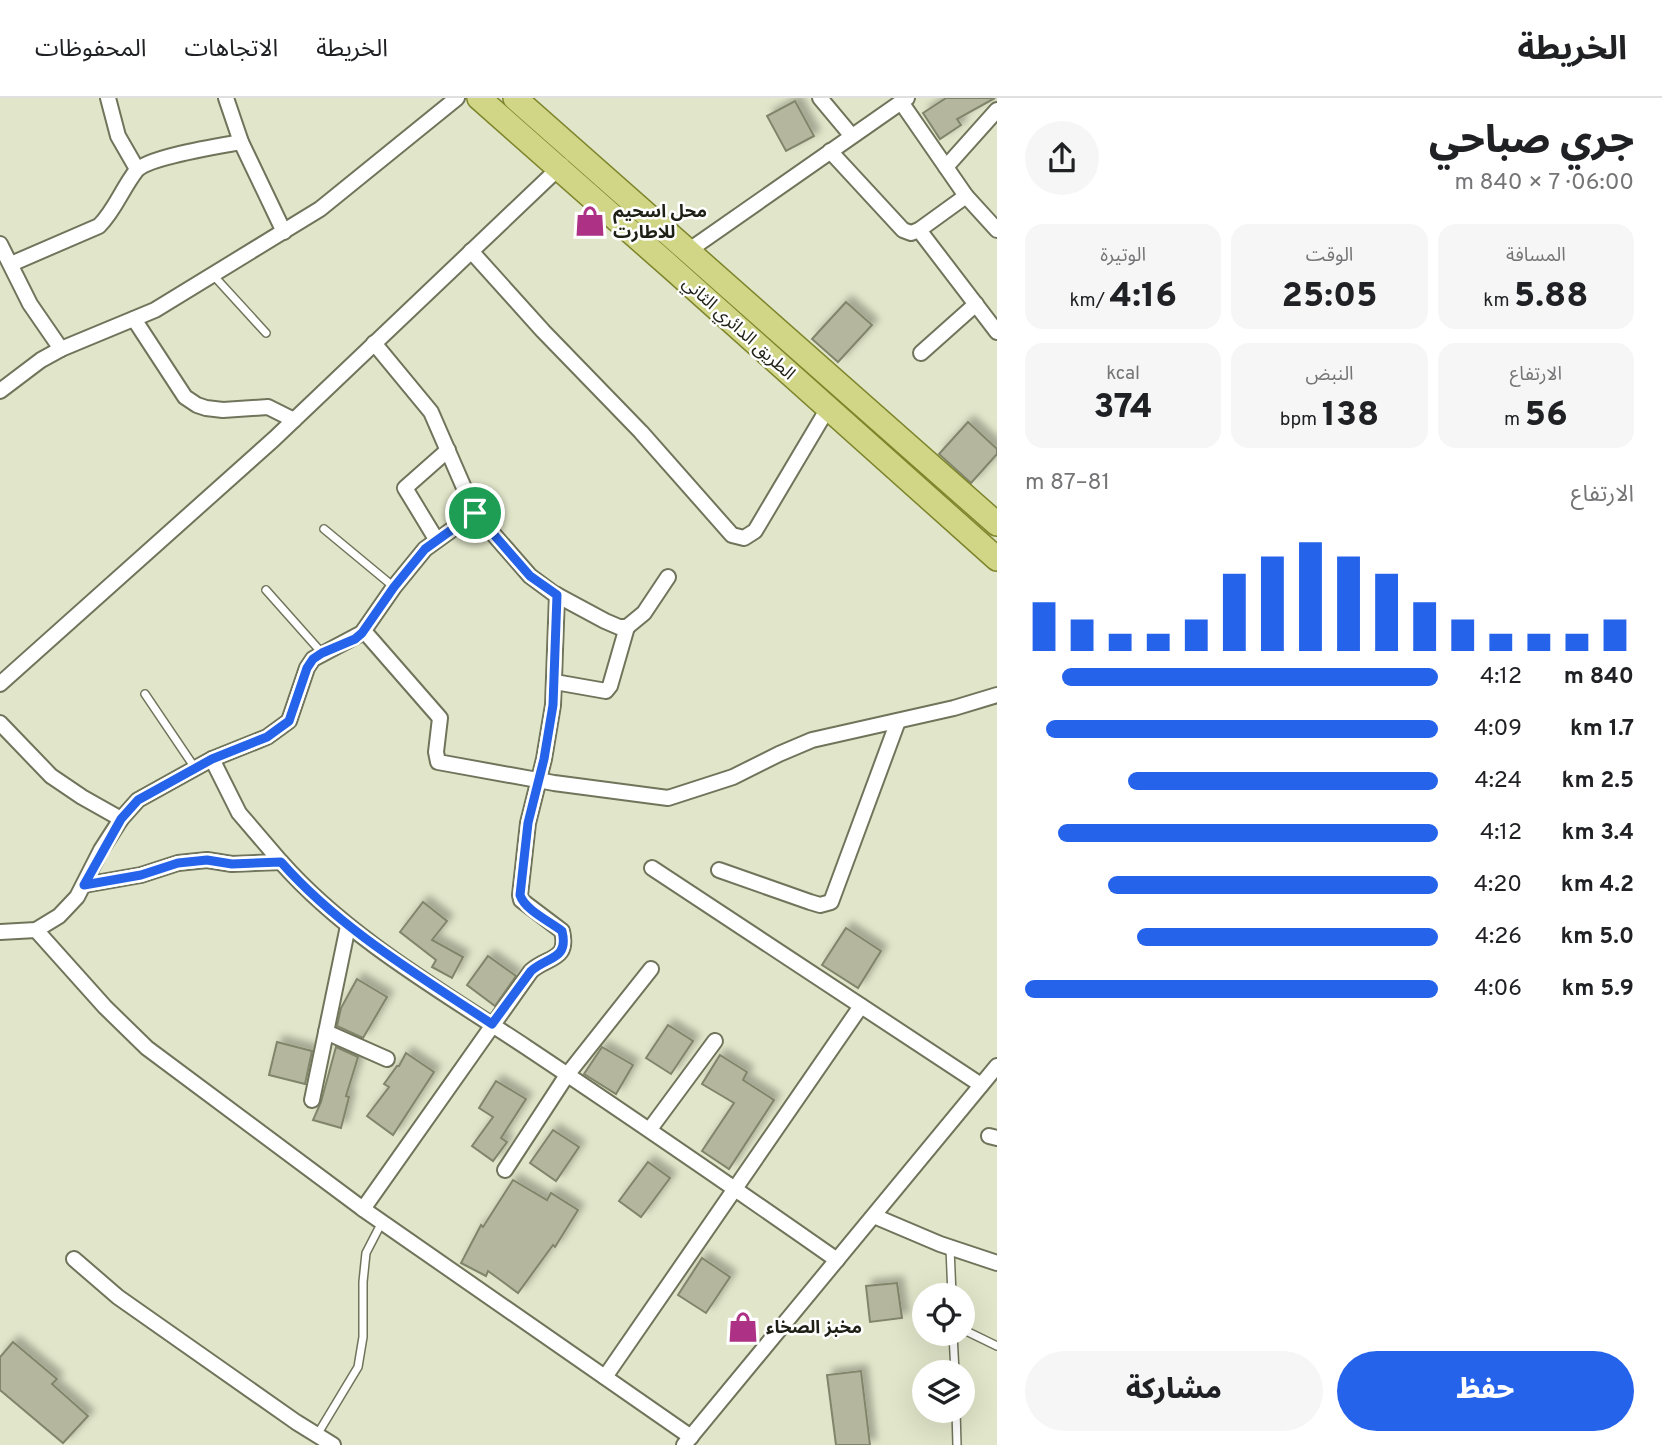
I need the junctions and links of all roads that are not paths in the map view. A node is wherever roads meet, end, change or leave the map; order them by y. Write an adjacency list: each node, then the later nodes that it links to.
1 (108, 98): 14 (street)
2 (226, 98): 10 (street)
3 (457, 98): 19 (street)
4 (479, 98): 15 (main road, الطريق الدائري الثاني)
5 (515, 98): 11 (main road, الطريق الدائري الثاني)
6 (820, 98): 9 (street)
7 (904, 100): 9 (street); 13 (street)
8 (997, 110): 13 (street)
9 (851, 135): 12 (street)
10 (241, 142): 14 (street); 19 (street)
11 (575, 151): 15 (street); 22 (main road, الطريق الدائري الثاني)
12 (830, 151): 17 (street); 22 (street)
13 (946, 166): 16 (street)
14 (138, 169): 23 (street)
15 (558, 170): 21 (street); 33 (main road, الطريق الدائري الثاني)
16 (966, 196): 17 (street); 18 (street)
17 (919, 230): 25 (street)
18 (997, 230)
19 (284, 232): 24 (street)
20 (0, 244): 23 (street)
21 (471, 251): 29 (street); 33 (street)
22 (688, 251): 37 (main road, الطريق الدائري الثاني)
23 (11, 264): 30 (street)
24 (213, 275): 26 (street); 28 (lane)
25 (976, 304): 27 (street); 31 (street)
26 (134, 319): 30 (street); 34 (street)
27 (997, 332)
28 (266, 333)
29 (374, 343): 34 (street); 35 (street)
30 (61, 349): 32 (street)
31 (921, 353)
32 (0, 391)
33 (828, 408): 40 (main road, الطريق الدائري الثاني)
34 (294, 420): 49 (street)
35 (448, 450): 36 (street); 39 (street)
36 (475, 513): 39 (street); 44 (street)
37 (997, 524)
38 (324, 529): 42 (lane)
39 (436, 539): 42 (street)
40 (997, 559)
41 (668, 577): 45 (street)
42 (394, 587): 46 (street)
43 (266, 590): 47 (lane)
44 (557, 595): 45 (street); 48 (street)
45 (627, 627): 48 (street)
46 (364, 631): 47 (street); 56 (street)
47 (322, 653): 54 (street)
48 (555, 682): 56 (street)
49 (0, 684)
50 (145, 694): 55 (lane)
51 (997, 695): 52 (street)
52 (898, 721): 56 (street); 60 (street)
53 (0, 723): 57 (street)
54 (212, 759): 55 (street); 58 (street)
55 (195, 768): 57 (street)
56 (539, 781): 67 (street)
57 (121, 819): 61 (street)
58 (281, 862): 61 (street); 62 (street)
59 (652, 868): 66 (street)
60 (719, 870)
61 (84, 885): 63 (street)
62 (348, 926): 67 (street); 68 (street)
63 (36, 930): 64 (street); 78 (street)
64 (0, 932)
65 (651, 969): 72 (street)
66 (861, 1006): 73 (street); 77 (street)
67 (492, 1024): 72 (street); 78 (street)
68 (326, 1032): 70 (street); 74 (street)
69 (715, 1041): 75 (street)
70 (387, 1059)
71 (997, 1066): 73 (street)
72 (567, 1075): 75 (street); 76 (street)
73 (981, 1085): 79 (street)
74 (312, 1100)
75 (650, 1129): 77 (street)
76 (505, 1170)
77 (734, 1188): 83 (street); 88 (street)
78 (363, 1209): 80 (street)
79 (874, 1216): 81 (street); 83 (street)
80 (382, 1222): 88 (street); 90 (lane)
81 (950, 1247): 84 (street); 85 (lane)
82 (74, 1259): 90 (street)
83 (837, 1260): 91 (street)
84 (997, 1264)
85 (952, 1283)
86 (975, 1335): 87 (lane)
87 (997, 1346)
88 (605, 1377): 91 (street)
89 (957, 1423): 93 (lane)
90 (317, 1436): 92 (street)
91 (687, 1441)
92 (332, 1445)
93 (957, 1445)

